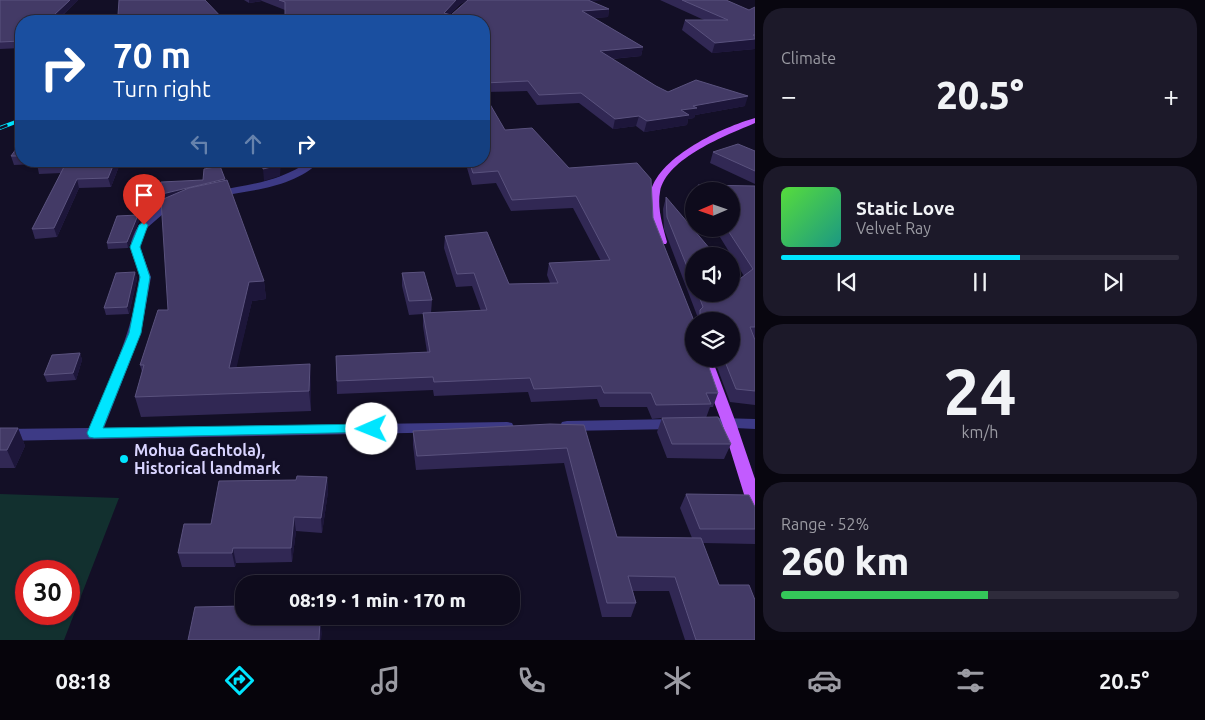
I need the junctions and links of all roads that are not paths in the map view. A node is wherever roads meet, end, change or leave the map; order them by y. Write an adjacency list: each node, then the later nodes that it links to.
1 (755, 120): 5 (main road)
2 (307, 167): 3 (street)
3 (204, 198)
4 (188, 202): 13 (street)
5 (666, 255)
6 (708, 367): 8 (main road)
7 (710, 423): 8 (street)
8 (730, 423): 10 (street); 15 (main road)
9 (690, 424): 12 (street)
10 (755, 424)
11 (521, 426): 13 (street)
12 (551, 426)
13 (94, 433): 14 (street)
14 (0, 435)
15 (755, 504)

